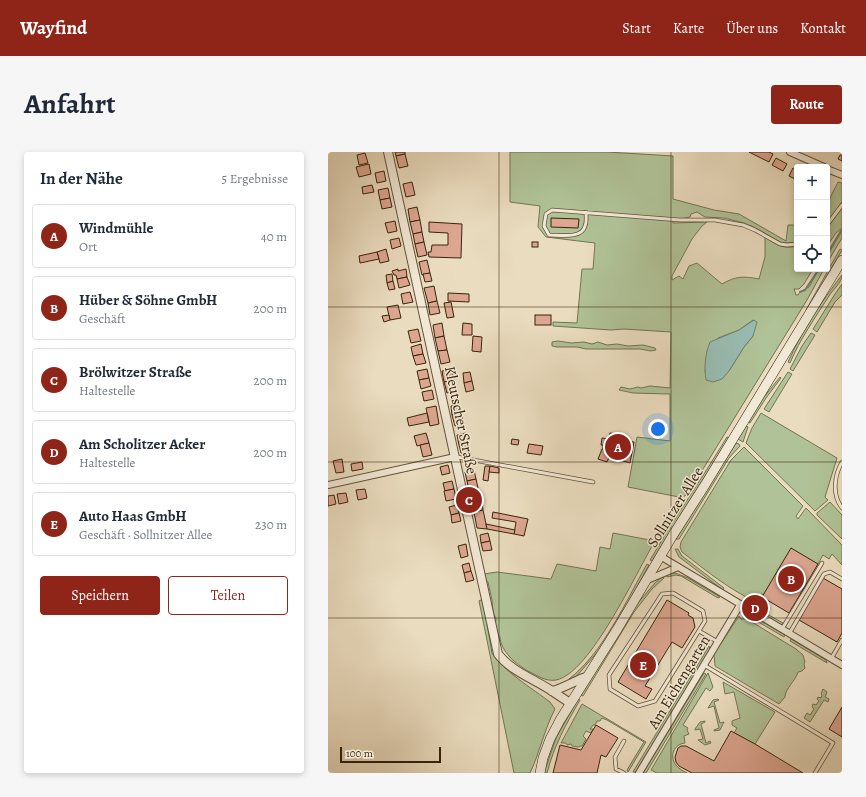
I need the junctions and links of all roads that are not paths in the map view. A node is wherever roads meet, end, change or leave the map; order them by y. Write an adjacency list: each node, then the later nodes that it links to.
1 (388, 152): 11 (street, Kleutscher Straße)
2 (790, 152): 3 (street)
3 (817, 164)
4 (830, 169): 5 (street)
5 (842, 175)
6 (842, 205): 8 (lane)
7 (586, 212): 7 (lane); 9 (lane)
8 (830, 221)
9 (794, 244)
10 (841, 264): 16 (main road, Sollnitzer Allee)
11 (455, 457): 13 (lane); 14 (street); 31 (street, Kleutscher Straße)
12 (842, 462): 15 (lane)
13 (593, 482)
14 (328, 485)
15 (842, 508)
16 (660, 556): 18 (street); 20 (main road, Sollnitzer Allee)
17 (822, 563): 22 (lane)
18 (678, 567): 20 (street); 21 (street)
19 (842, 579): 24 (lane)
20 (645, 581): 30 (main road, Sollnitzer Allee)
21 (740, 605): 22 (street); 26 (street, Am Eichengarten)
22 (782, 629): 24 (street)
23 (699, 631): 23 (lane); 26 (lane)
24 (789, 634): 27 (street)
25 (842, 640): 27 (lane)
26 (718, 642): 28 (street, Am Eichengarten)
27 (831, 659): 29 (street)
28 (704, 665): 36 (street, Am Eichengarten); 37 (lane)
29 (842, 665)
30 (586, 677): 31 (street); 32 (main road, Sollnitzer Allee)
31 (552, 691): 32 (street, Kleutscher Straße)
32 (570, 703): 34 (main road, Sollnitzer Allee)
33 (624, 740): 35 (lane)
34 (540, 773)
35 (624, 773)
36 (639, 773)
37 (815, 773)

